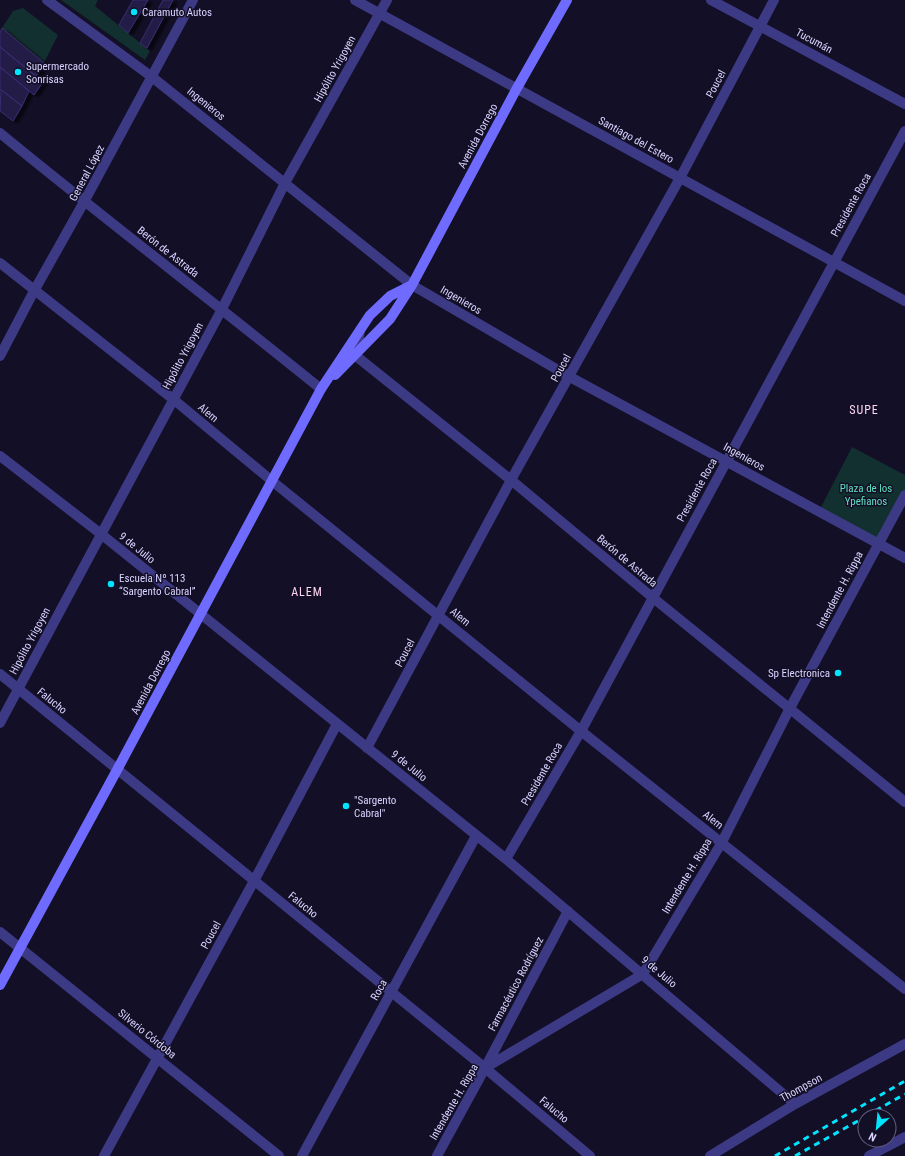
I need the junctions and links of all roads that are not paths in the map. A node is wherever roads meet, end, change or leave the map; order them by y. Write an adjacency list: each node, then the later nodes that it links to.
1 (47, 0): 10 (street, Ingenieros)
2 (193, 0): 10 (street, General López)
3 (355, 0): 8 (street, Santiago del Estero)
4 (387, 0): 8 (street, Hipólito Yrigoyen)
5 (568, 0): 11 (main road, Avenida Dorrego)
6 (711, 0): 9 (street, Tucumán)
7 (774, 0): 9 (street, Poucel)
8 (380, 14): 11 (street, Santiago del Estero); 16 (street, Hipólito Yrigoyen)
9 (760, 26): 12 (street, Tucumán); 15 (street, Poucel)
10 (152, 76): 16 (street, Ingenieros); 17 (street, General López)
11 (517, 88): 15 (street, Santiago del Estero); 20 (main road, Avenida Dorrego)
12 (905, 104)
13 (905, 131): 18 (street, Presidente Roca)
14 (0, 133): 17 (street, Berón de Astrada)
15 (680, 178): 18 (street, Santiago del Estero); 27 (street, Poucel)
16 (285, 183): 20 (street, Ingenieros); 23 (street, Hipólito Yrigoyen)
17 (84, 202): 21 (street, General López); 23 (street, Berón de Astrada)
18 (834, 262): 22 (street, Santiago del Estero); 31 (street, Presidente Roca)
19 (0, 263): 21 (street, Alem)
20 (412, 285): 24 (main road, Avenida Dorrego); 26 (main road, Avenida Dorrego); 27 (street, Ingenieros)
21 (34, 291): 25 (street, General López); 29 (street, Alem)
22 (905, 301)
23 (222, 309): 28 (street, Berón de Astrada); 29 (street, Hipólito Yrigoyen)
24 (360, 329): 26 (street); 28 (main road, Avenida Dorrego)
25 (0, 356)
26 (356, 356): 28 (main road, Avenida Dorrego); 32 (street, Berón de Astrada)
27 (570, 377): 31 (street, Ingenieros); 32 (street, Poucel)
28 (321, 389): 33 (main road, Avenida Dorrego)
29 (173, 399): 33 (street, Alem); 35 (street, Hipólito Yrigoyen)
30 (0, 456): 35 (street, 9 de Julio)
31 (727, 461): 36 (street, Ingenieros); 38 (street, Presidente Roca)
32 (511, 480): 38 (street, Berón de Astrada); 40 (street, Poucel)
33 (272, 481): 39 (main road, Avenida Dorrego); 40 (street, Alem)
34 (905, 494): 36 (street, Intendente H. Rippa)
35 (101, 534): 39 (street, 9 de Julio); 42 (street, Hipólito Yrigoyen)
36 (878, 544): 37 (street, Ingenieros); 43 (street, Intendente H. Rippa)
37 (905, 558)
38 (652, 597): 43 (street, Berón de Astrada); 46 (street, Presidente Roca)
39 (200, 615): 45 (street, 9 de Julio); 48 (main road, Avenida Dorrego)
40 (439, 615): 46 (street, Alem); 47 (street, Poucel)
41 (0, 674): 42 (street, Falucho)
42 (18, 689): 44 (street, Hipólito Yrigoyen); 48 (street, Falucho)
43 (790, 708): 49 (street, Berón de Astrada); 51 (street, Intendente H. Rippa)
44 (0, 723)
45 (337, 724): 47 (street, 9 de Julio); 53 (street, Poucel)
46 (581, 731): 51 (street, Alem); 52 (street, Presidente Roca)
47 (367, 748): 50 (street, 9 de Julio)
48 (117, 770): 53 (street, Falucho); 56 (main road, Avenida Dorrego)
49 (905, 802)
50 (476, 836): 52 (street, 9 de Julio); 60 (street, Roca)
51 (722, 842): 57 (street, Intendente H. Rippa); 59 (street, Alem)
52 (506, 859): 54 (street, 9 de Julio)
53 (254, 881): 60 (street, Falucho); 62 (street, Poucel)
54 (568, 911): 57 (street, 9 de Julio); 63 (street, Farmacéutico Rodríguez)
55 (0, 932): 56 (street, Silverio Córdoba)
56 (19, 948): 58 (main road, Avenida Dorrego); 62 (street, Silverio Córdoba)
57 (643, 974): 63 (street, Intendente H. Rippa); 64 (street, 9 de Julio)
58 (0, 985)
59 (905, 989)
60 (391, 992): 63 (street, Falucho); 68 (street, Roca)
61 (905, 1044): 64 (street, Thompson)
62 (158, 1058): 66 (street, Poucel); 67 (street, Silverio Córdoba)
63 (485, 1068): 69 (street, Intendente H. Rippa); 70 (street, Falucho)
64 (795, 1104): 71 (street, Thompson)
65 (905, 1137): 72 (street)
66 (104, 1156)
67 (279, 1156)
68 (302, 1156)
69 (436, 1156)
70 (590, 1156)
71 (710, 1156)
72 (869, 1156)

